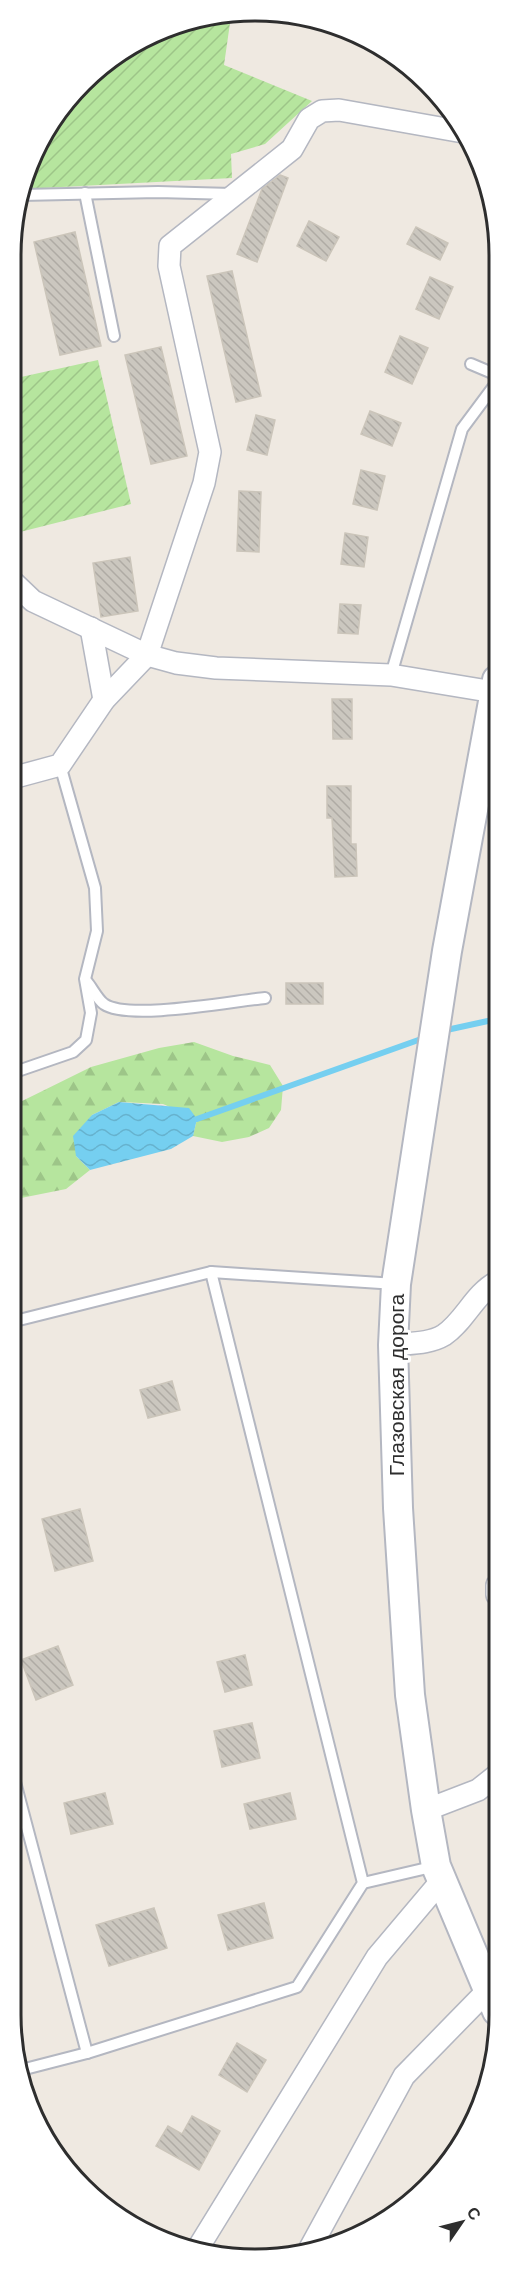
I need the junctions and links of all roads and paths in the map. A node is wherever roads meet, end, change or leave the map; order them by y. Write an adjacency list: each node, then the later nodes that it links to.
1 (453, 130): 3 (street)
2 (85, 193): 3 (lane); 4 (lane); 5 (lane)
3 (234, 194): 11 (street)
4 (29, 195)
5 (114, 336)
6 (471, 364): 7 (lane)
7 (489, 372)
8 (489, 393): 12 (lane)
9 (21, 590): 10 (street)
10 (91, 628): 11 (street); 14 (street)
11 (147, 655): 12 (street); 14 (street)
12 (391, 675): 13 (street)
13 (489, 687)
14 (104, 700): 16 (street)
15 (489, 726): 22 (street, Глазовская дорога)
16 (60, 765): 17 (street); 18 (lane)
17 (21, 776)
18 (86, 979): 19 (lane); 20 (lane)
19 (265, 998)
20 (21, 1070)
21 (211, 1272): 22 (lane); 24 (lane); 30 (lane)
22 (396, 1284): 25 (street, Глазовская дорога)
23 (489, 1286): 25 (street)
24 (21, 1320)
25 (393, 1345): 28 (street, Глазовская дорога)
26 (489, 1781): 28 (street)
27 (21, 1805): 33 (lane)
28 (426, 1810): 29 (street, Глазовская дорога)
29 (439, 1873): 30 (lane); 31 (street, Глазовская дорога); 36 (street)
30 (363, 1883): 33 (lane)
31 (489, 1984)
32 (489, 2000): 35 (street)
33 (87, 2053): 34 (lane)
34 (27, 2068)
35 (314, 2242)
36 (201, 2243)

